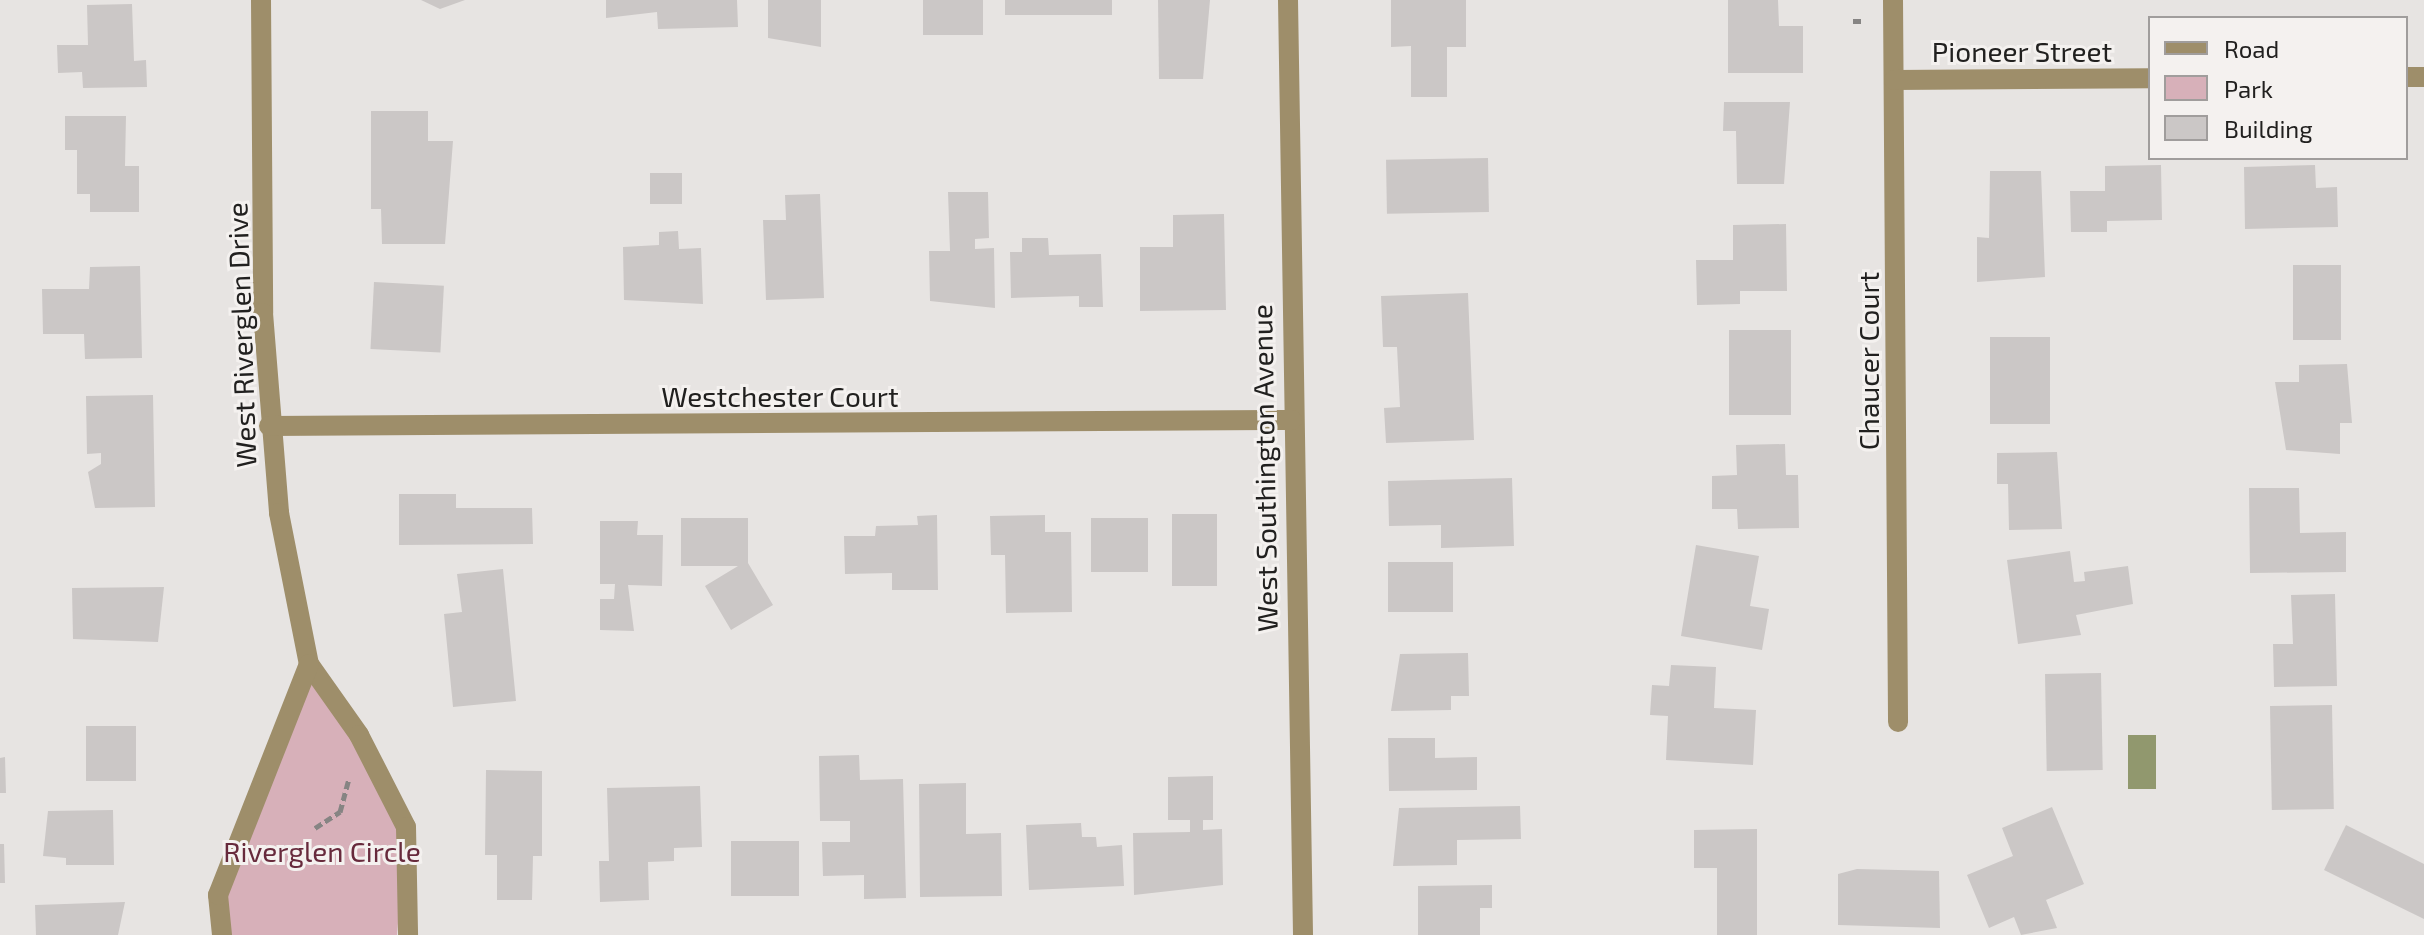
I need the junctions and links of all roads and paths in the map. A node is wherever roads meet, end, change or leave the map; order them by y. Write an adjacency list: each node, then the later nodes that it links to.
1 (261, 0): 9 (street, West Riverglen Drive)
2 (1288, 0): 8 (street, West Southington Avenue)
3 (1893, 0): 7 (street, Chaucer Court)
4 (1853, 21): 5 (path)
5 (1865, 21)
6 (2148, 78): 7 (street, Pioneer Street)
7 (1894, 80): 11 (street, Chaucer Court)
8 (1292, 420): 9 (street, Westchester Court); 16 (street, West Southington Avenue)
9 (269, 426): 10 (street, West Riverglen Drive)
10 (309, 664): 12 (street, West Riverglen Drive); 14 (street)
11 (1898, 722)
12 (359, 735): 13 (path); 15 (street, West Riverglen Drive)
13 (315, 828)
14 (222, 935)
15 (408, 935)
16 (1303, 935)

